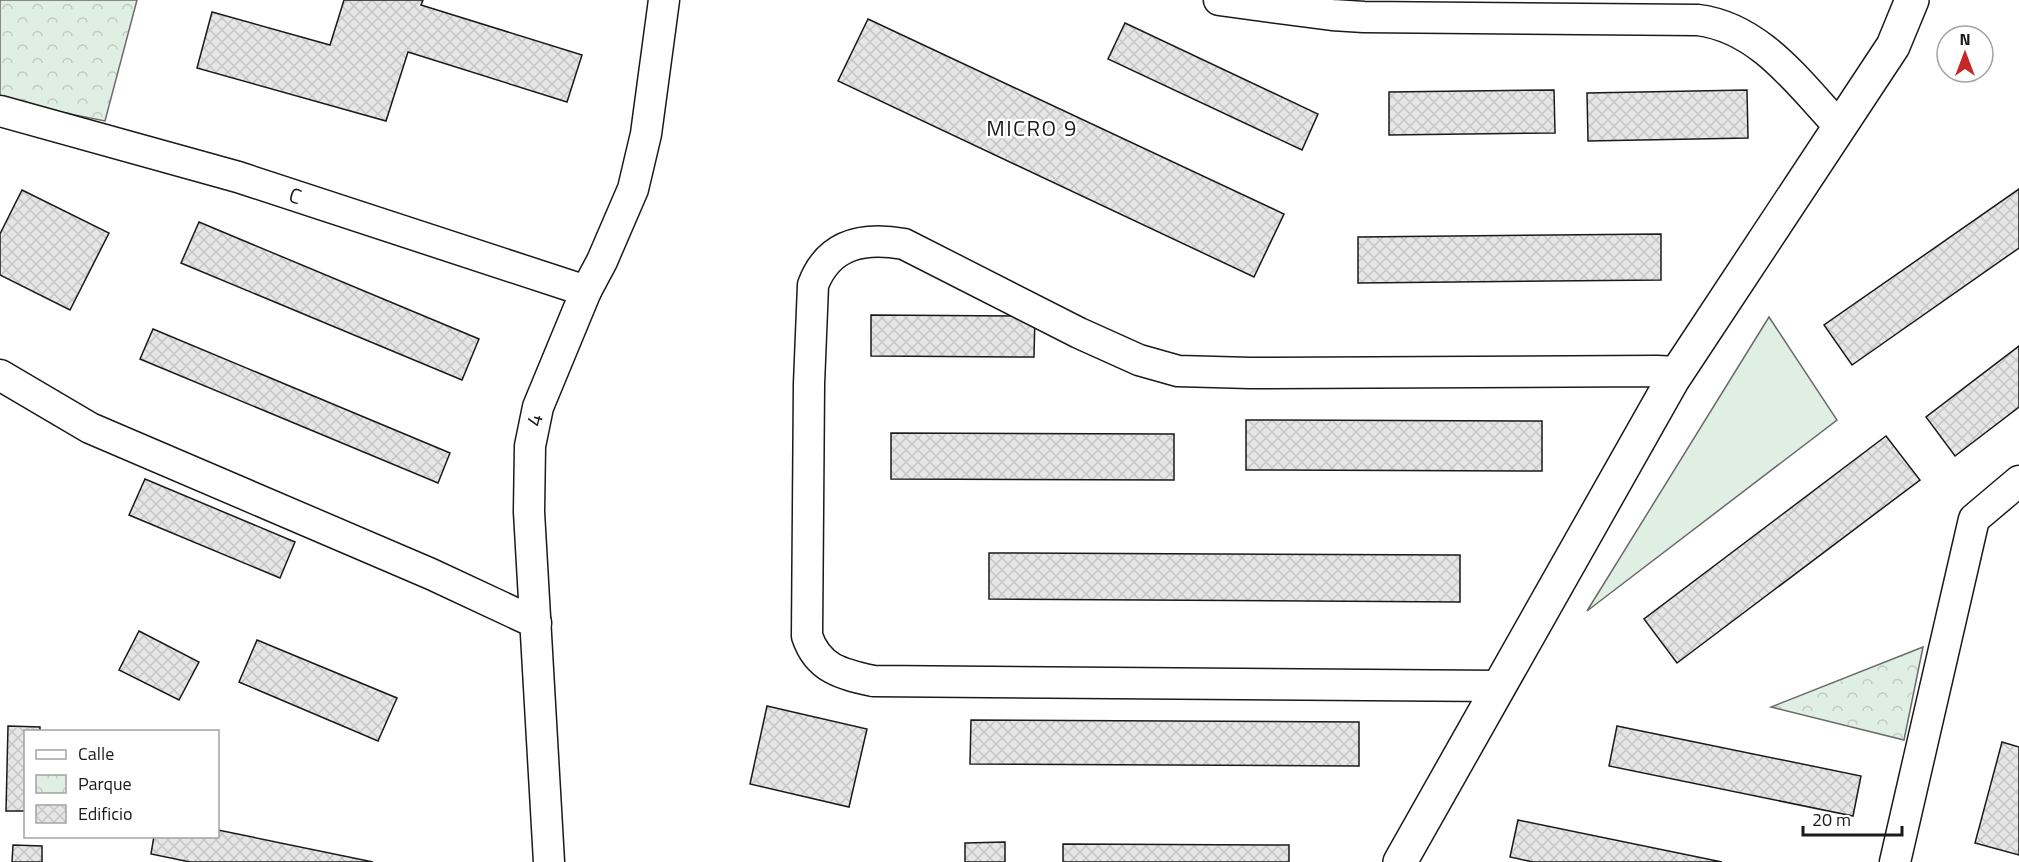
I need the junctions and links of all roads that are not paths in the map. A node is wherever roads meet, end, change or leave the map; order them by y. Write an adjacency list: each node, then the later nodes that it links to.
1 (664, 0): 6 (street, 4)
2 (1219, 0): 5 (street)
3 (1912, 0): 5 (street)
4 (0, 111): 6 (street, C)
5 (1839, 128): 7 (street)
6 (586, 291): 10 (street, 4)
7 (1677, 372): 11 (street); 11 (street)
8 (0, 375): 10 (street)
9 (2019, 481): 14 (street)
10 (536, 623): 12 (street, 4)
11 (1499, 686): 13 (street)
12 (549, 862)
13 (1400, 862)
14 (1895, 862)

